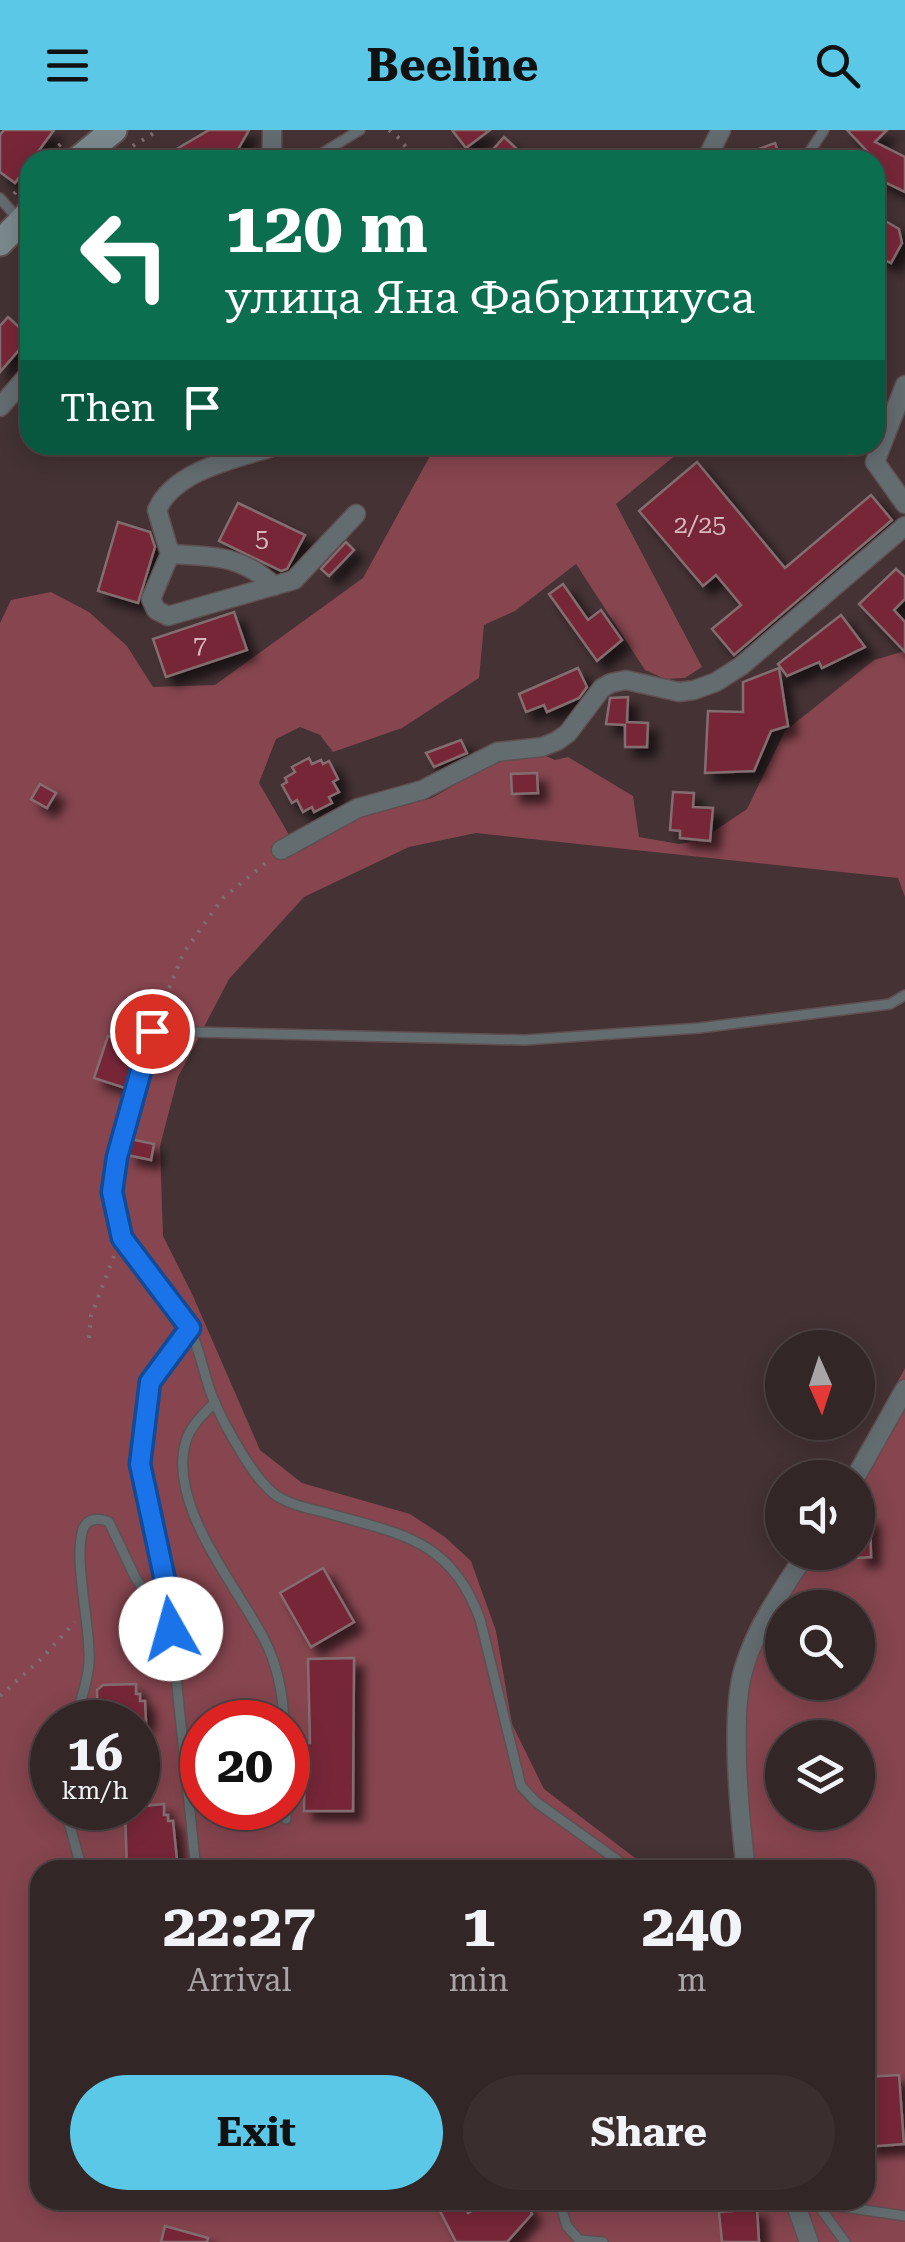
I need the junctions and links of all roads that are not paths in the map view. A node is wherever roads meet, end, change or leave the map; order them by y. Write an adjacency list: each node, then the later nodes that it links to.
1 (114, 130): 3 (main road)
2 (360, 130): 4 (lane)
3 (89, 150)
4 (328, 150)
5 (20, 212): 6 (main road)
6 (0, 243)
7 (20, 384): 9 (street)
8 (905, 385): 10 (street)
9 (0, 407)
10 (885, 435)
11 (250, 455): 16 (street)
12 (877, 455): 13 (street)
13 (905, 504)
14 (356, 514): 17 (street)
15 (905, 526): 18 (street)
16 (170, 554): 17 (street); 17 (street)
17 (274, 586)
18 (281, 850)
19 (905, 995): 20 (lane)
20 (190, 1328): 22 (lane); 25 (lane)
21 (905, 1390): 23 (street)
22 (215, 1402): 27 (lane); 31 (lane)
23 (865, 1460)
24 (796, 1570): 32 (street)
25 (171, 1629): 26 (lane); 30 (lane)
26 (80, 1700)
27 (282, 1700)
28 (71, 1830): 29 (lane)
29 (79, 1860)
30 (195, 1860)
31 (616, 1860)
32 (745, 1860)
33 (562, 2210): 38 (lane)
34 (799, 2210): 40 (street)
35 (822, 2210): 41 (lane)
36 (867, 2210): 37 (lane)
37 (905, 2216)
38 (581, 2241): 39 (lane)
39 (603, 2242)
40 (809, 2242)
41 (845, 2242)

